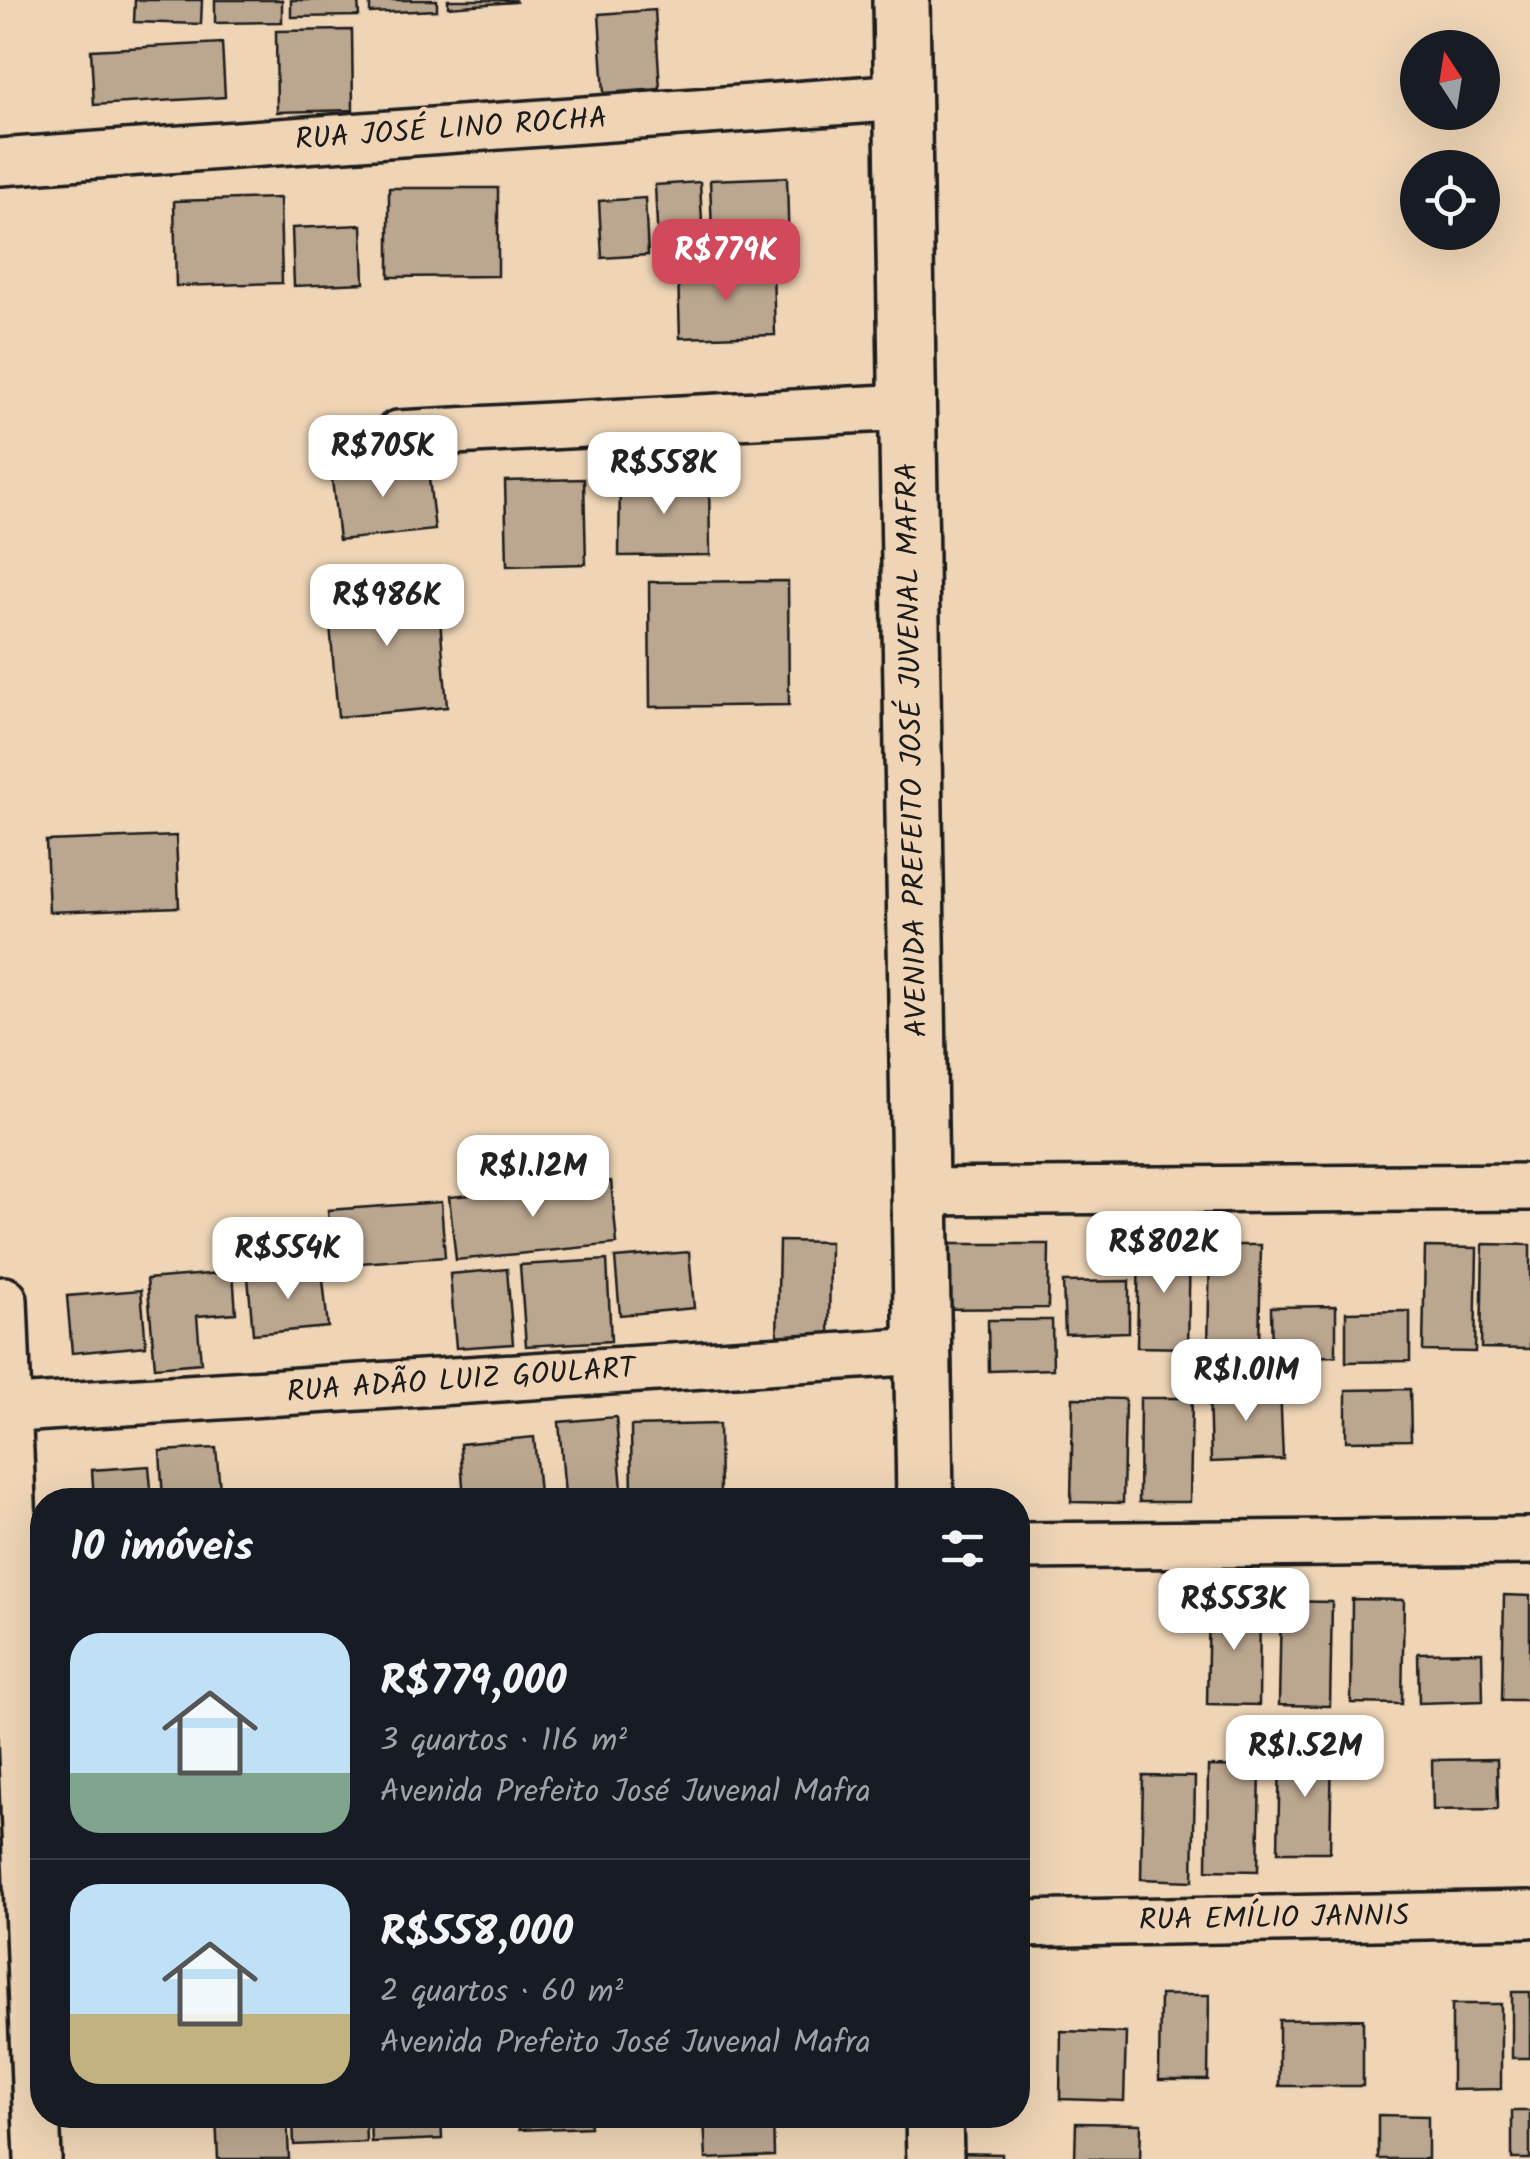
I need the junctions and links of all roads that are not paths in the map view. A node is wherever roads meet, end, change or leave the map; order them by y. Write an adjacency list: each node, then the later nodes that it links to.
1 (901, 0): 2 (main road, AVENIDA PREFEITO JOSÉ JUVENAL MAFRA)
2 (903, 97): 3 (street, RUA JOSÉ LINO ROCHA); 4 (main road, AVENIDA PREFEITO JOSÉ JUVENAL MAFRA)
3 (0, 162)
4 (907, 407): 5 (street); 7 (main road, AVENIDA PREFEITO JOSÉ JUVENAL MAFRA)
5 (398, 434)
6 (1530, 1186): 7 (street)
7 (920, 1192): 9 (main road, AVENIDA PREFEITO JOSÉ JUVENAL MAFRA)
8 (4, 1300): 10 (street)
9 (922, 1351): 10 (street, RUA ADÃO LUIZ GOULART); 11 (main road, AVENIDA PREFEITO JOSÉ JUVENAL MAFRA)
10 (4, 1410): 14 (street)
11 (924, 1488)
12 (1530, 1541): 13 (street)
13 (1030, 1546)
14 (21, 1679): 17 (street)
15 (1530, 1914): 16 (street, RUA EMÍLIO JANNIS)
16 (1030, 1924)
17 (24, 1927): 18 (street)
18 (30, 2026)
19 (36, 2128): 21 (street)
20 (934, 2128): 22 (main road)
21 (38, 2159)
22 (935, 2159)

